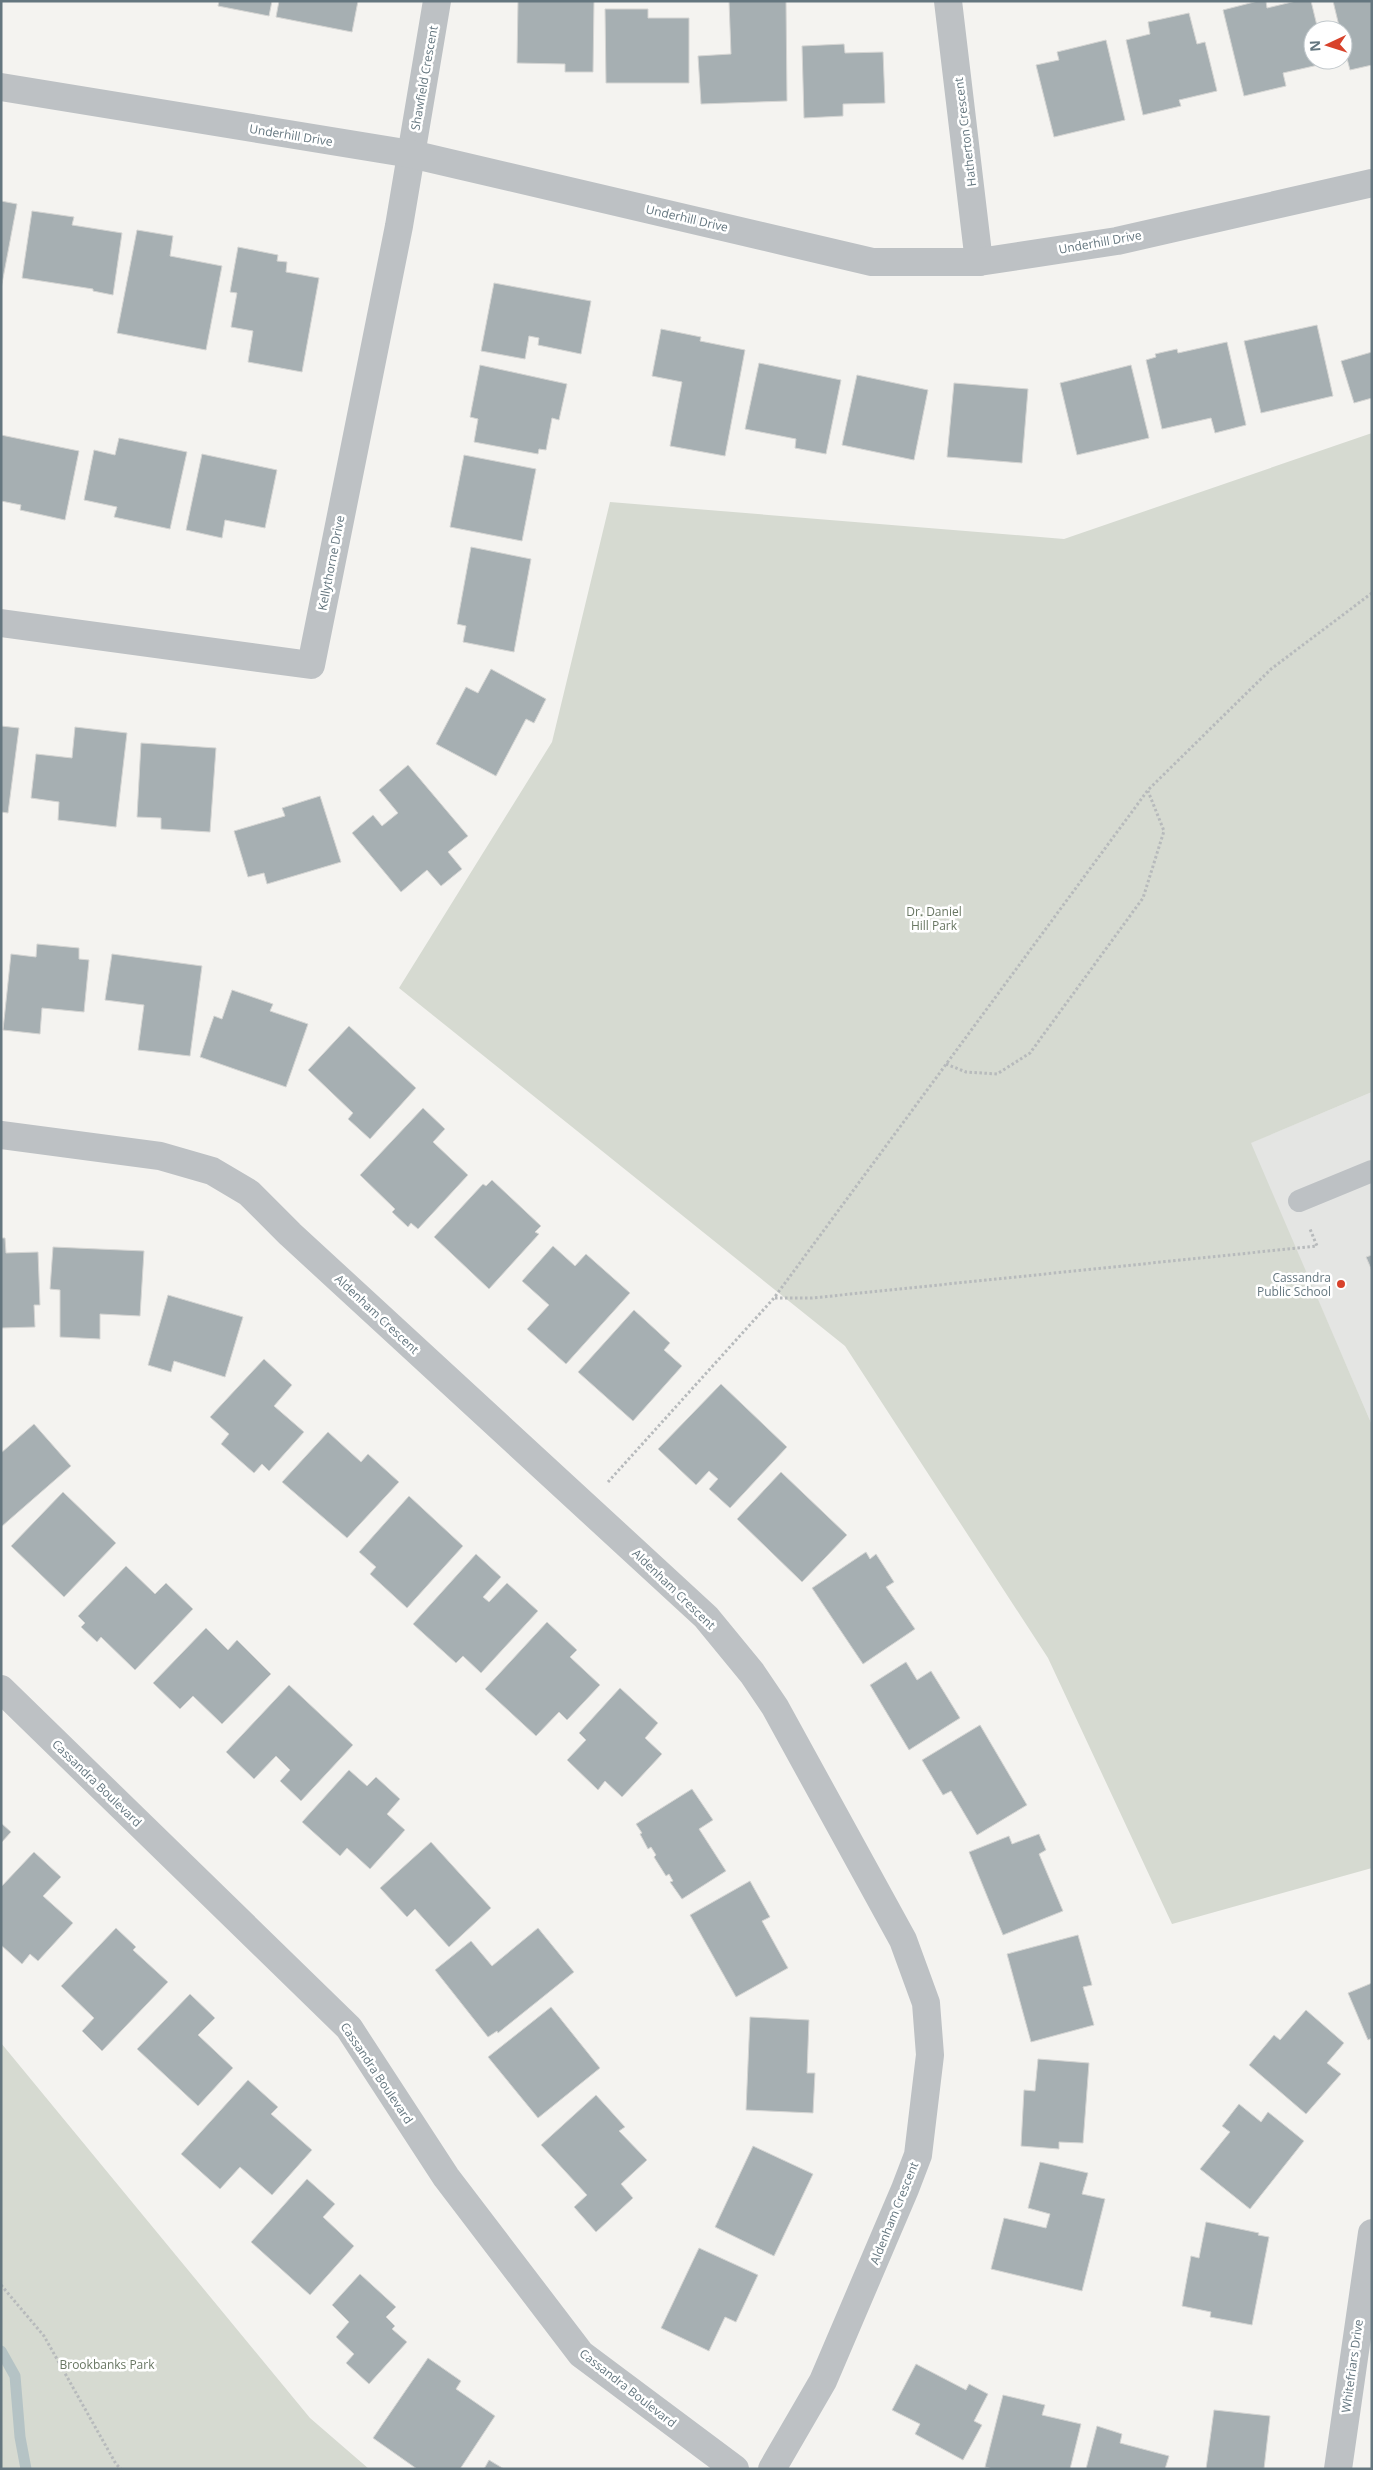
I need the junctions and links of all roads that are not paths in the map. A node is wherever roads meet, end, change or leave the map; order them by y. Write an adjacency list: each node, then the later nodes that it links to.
1 (436, 1): 4 (street, Shawfield Crescent)
2 (948, 1): 6 (street, Hatherton Crescent)
3 (1, 87): 4 (street, Underhill Drive)
4 (410, 154): 6 (street, Underhill Drive); 7 (street, Kellythorne Drive)
5 (1372, 183): 6 (street, Underhill Drive)
6 (980, 262)
7 (1, 622)
8 (1, 1135): 14 (street, Aldenham Crescent)
9 (1372, 1171): 10 (lane)
10 (1299, 1201)
11 (1, 1689): 13 (street, Cassandra Boulevard)
12 (1372, 2233): 15 (street, Whitefriars Drive)
13 (735, 2469)
14 (772, 2469)
15 (1338, 2469)

